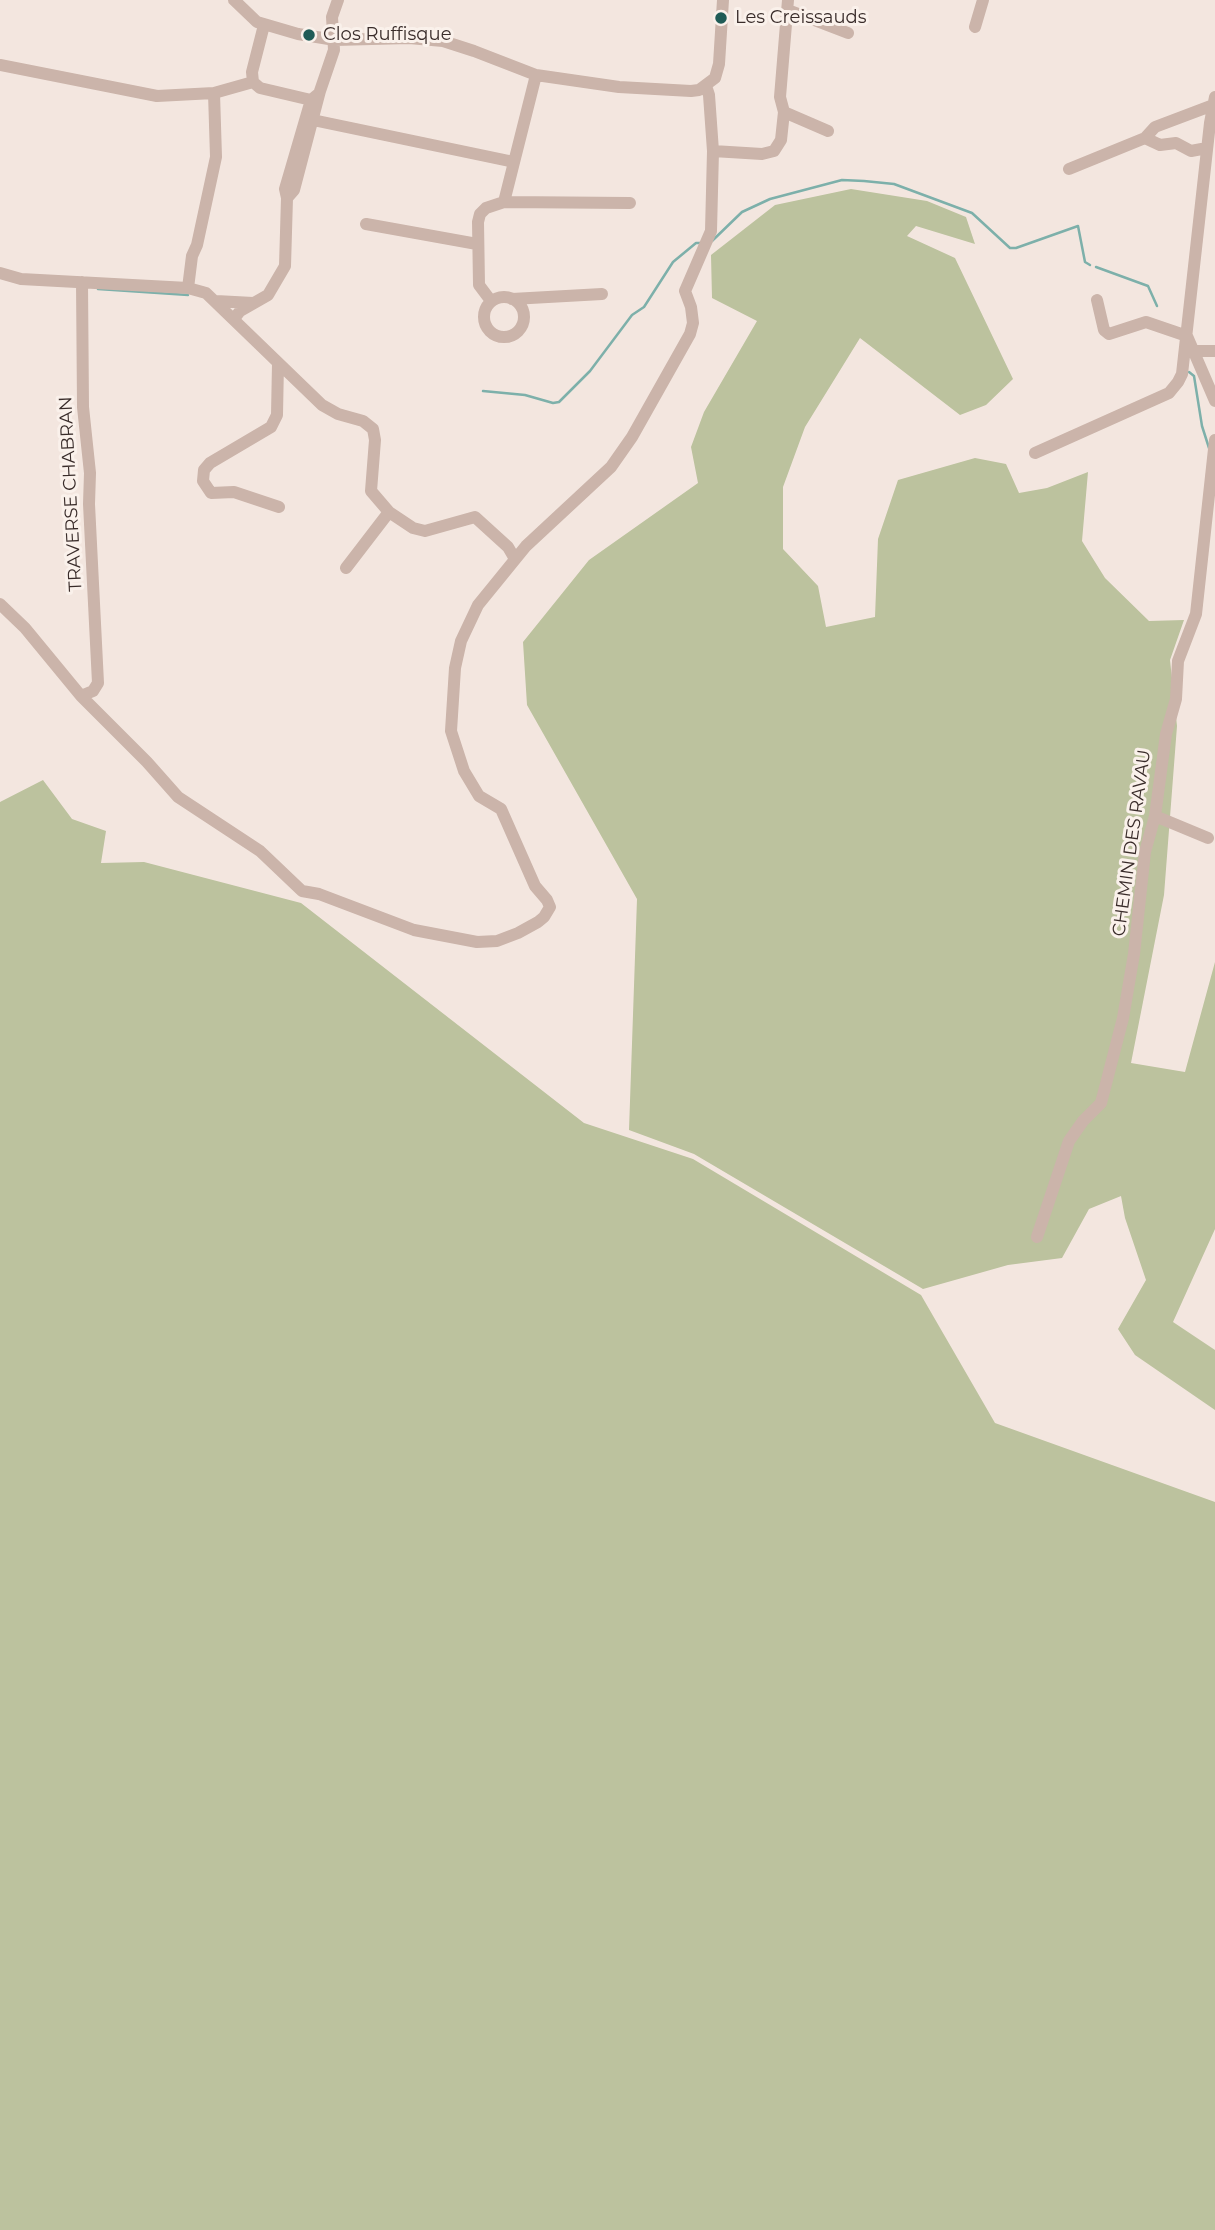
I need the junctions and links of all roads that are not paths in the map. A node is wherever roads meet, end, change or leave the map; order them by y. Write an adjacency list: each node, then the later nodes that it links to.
1 (234, 0): 6 (street)
2 (338, 0): 9 (street)
3 (723, 0): 13 (street)
4 (983, 0): 7 (street)
5 (788, 5): 8 (street); 17 (street)
6 (264, 25): 9 (street); 12 (street)
7 (975, 27)
8 (848, 33)
9 (335, 40): 11 (street); 15 (street)
10 (0, 65): 14 (street)
11 (536, 75): 13 (street); 23 (street)
12 (253, 82): 14 (street); 15 (street)
13 (706, 86): 22 (street)
14 (214, 93): 31 (street)
15 (316, 96): 18 (street)
16 (1214, 101): 20 (street); 21 (street)
17 (784, 112): 19 (street); 22 (street)
18 (310, 120): 23 (street); 37 (street)
19 (828, 131)
20 (1145, 138): 21 (street); 24 (street)
21 (1207, 148): 39 (street)
22 (713, 151): 48 (street)
23 (513, 162): 25 (street)
24 (1069, 169)
25 (504, 202): 26 (street); 28 (street)
26 (630, 203)
27 (366, 224): 28 (street)
28 (477, 244): 36 (street)
29 (0, 273): 30 (street)
30 (82, 282): 31 (street); 51 (street, TRAVERSE CHABRAN)
31 (188, 288): 35 (street)
32 (602, 294): 33 (street)
33 (512, 299): 36 (street); 36 (street)
34 (1097, 300): 39 (street)
35 (216, 301): 37 (street); 38 (street)
36 (491, 302)
37 (253, 303): 38 (street)
38 (234, 319): 42 (street)
39 (1187, 336): 40 (street); 45 (street)
40 (1194, 351): 41 (street); 43 (street)
41 (1215, 351)
42 (278, 363): 46 (street); 47 (street)
43 (1215, 401)
44 (1215, 440): 52 (street, CHEMIN DES RAVAU)
45 (1035, 453)
46 (279, 507)
47 (389, 512): 48 (street); 49 (street)
48 (515, 559): 51 (street)
49 (346, 568)
50 (0, 604): 51 (street)
51 (81, 696)
52 (1155, 816): 53 (street); 54 (street, CHEMIN DES RAVAU)
53 (1208, 838)
54 (1037, 1237)

